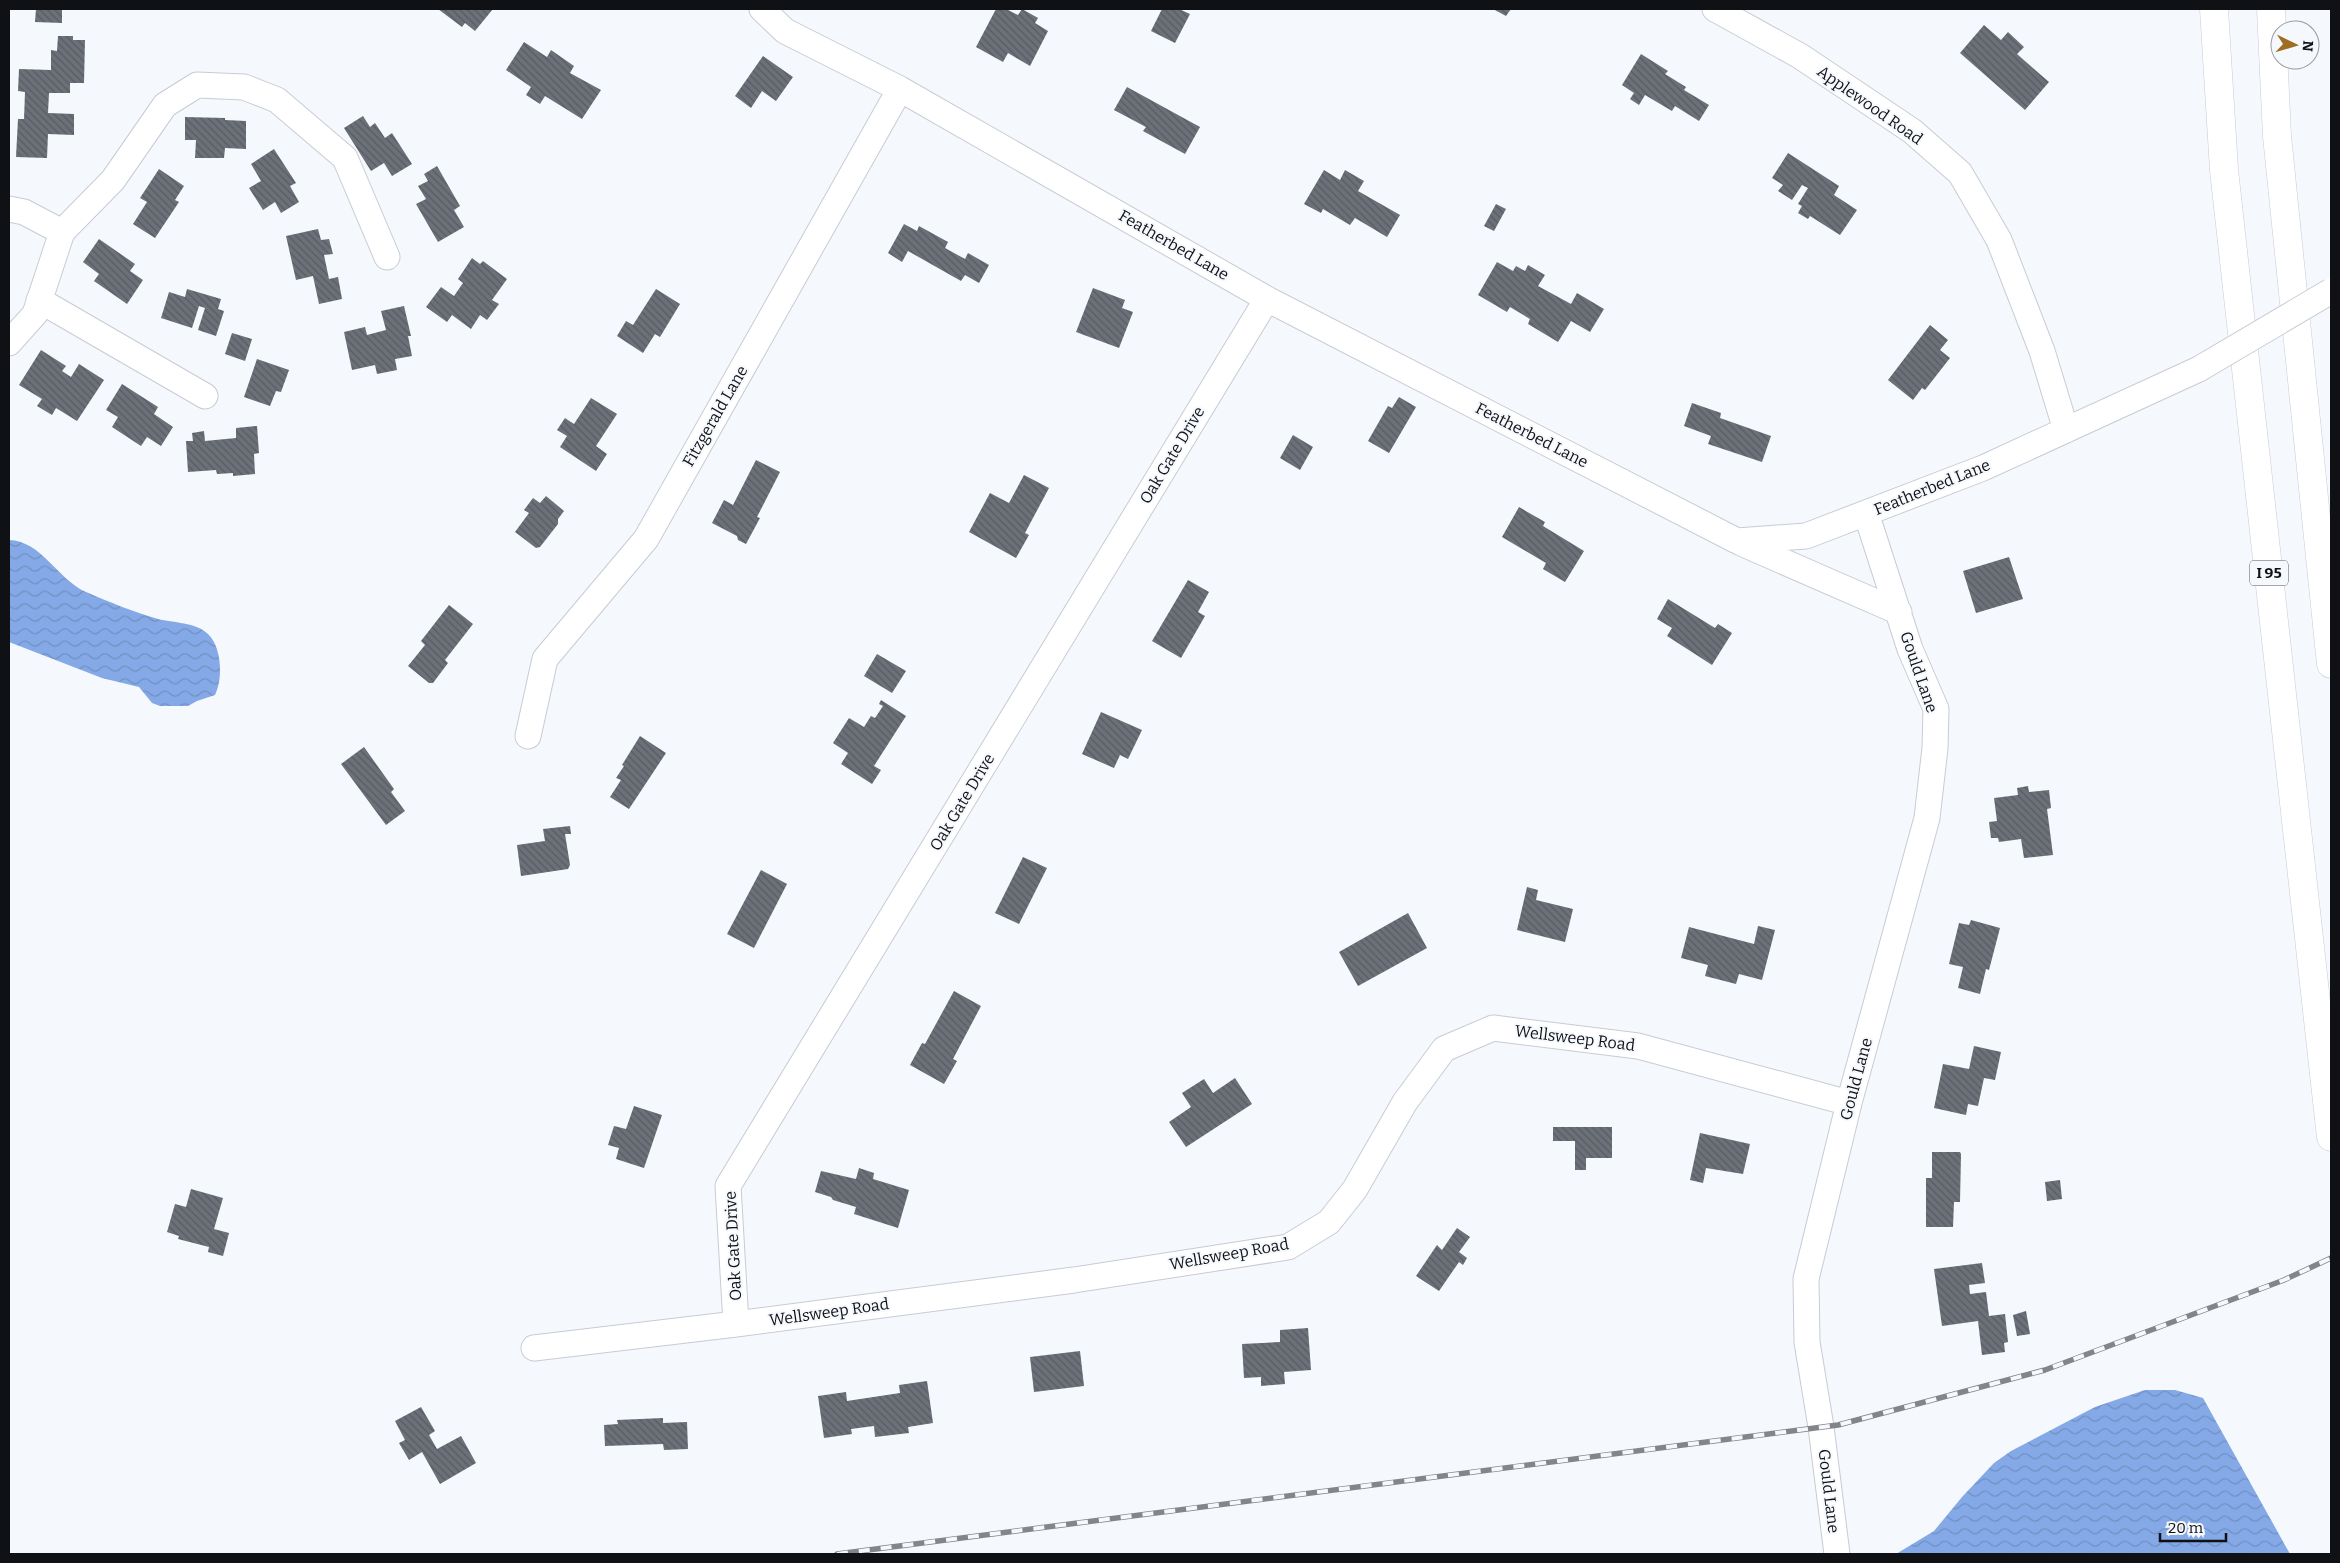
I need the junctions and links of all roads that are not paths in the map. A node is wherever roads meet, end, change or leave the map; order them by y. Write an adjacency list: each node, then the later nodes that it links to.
1 (762, 9): 5 (street, Featherbed Lane)
2 (1716, 9): 14 (street, Applewood Road)
3 (2214, 9): 21 (highway, I 95)
4 (2271, 9): 18 (highway)
5 (900, 89): 10 (street, Featherbed Lane); 19 (street, Fitzgerald Lane)
6 (9, 209): 7 (street)
7 (62, 232): 8 (street); 11 (street)
8 (387, 257)
9 (2331, 291): 14 (street, Featherbed Lane, bridge)
10 (1267, 298): 16 (street, Featherbed Lane); 22 (street, Oak Gate Drive)
11 (39, 300): 12 (street); 13 (street)
12 (9, 343)
13 (205, 396)
14 (2066, 430): 15 (street, Featherbed Lane)
15 (1866, 513): 16 (street, Featherbed Lane); 17 (street, Gould Lane)
16 (1737, 540): 17 (street, Gould Lane)
17 (1898, 612): 20 (street, Gould Lane)
18 (2331, 664)
19 (528, 736)
20 (1849, 1102): 22 (street, Wellsweep Road); 24 (street, Gould Lane)
21 (2331, 1137)
22 (736, 1324): 23 (street, Wellsweep Road)
23 (534, 1348)
24 (1837, 1554)

